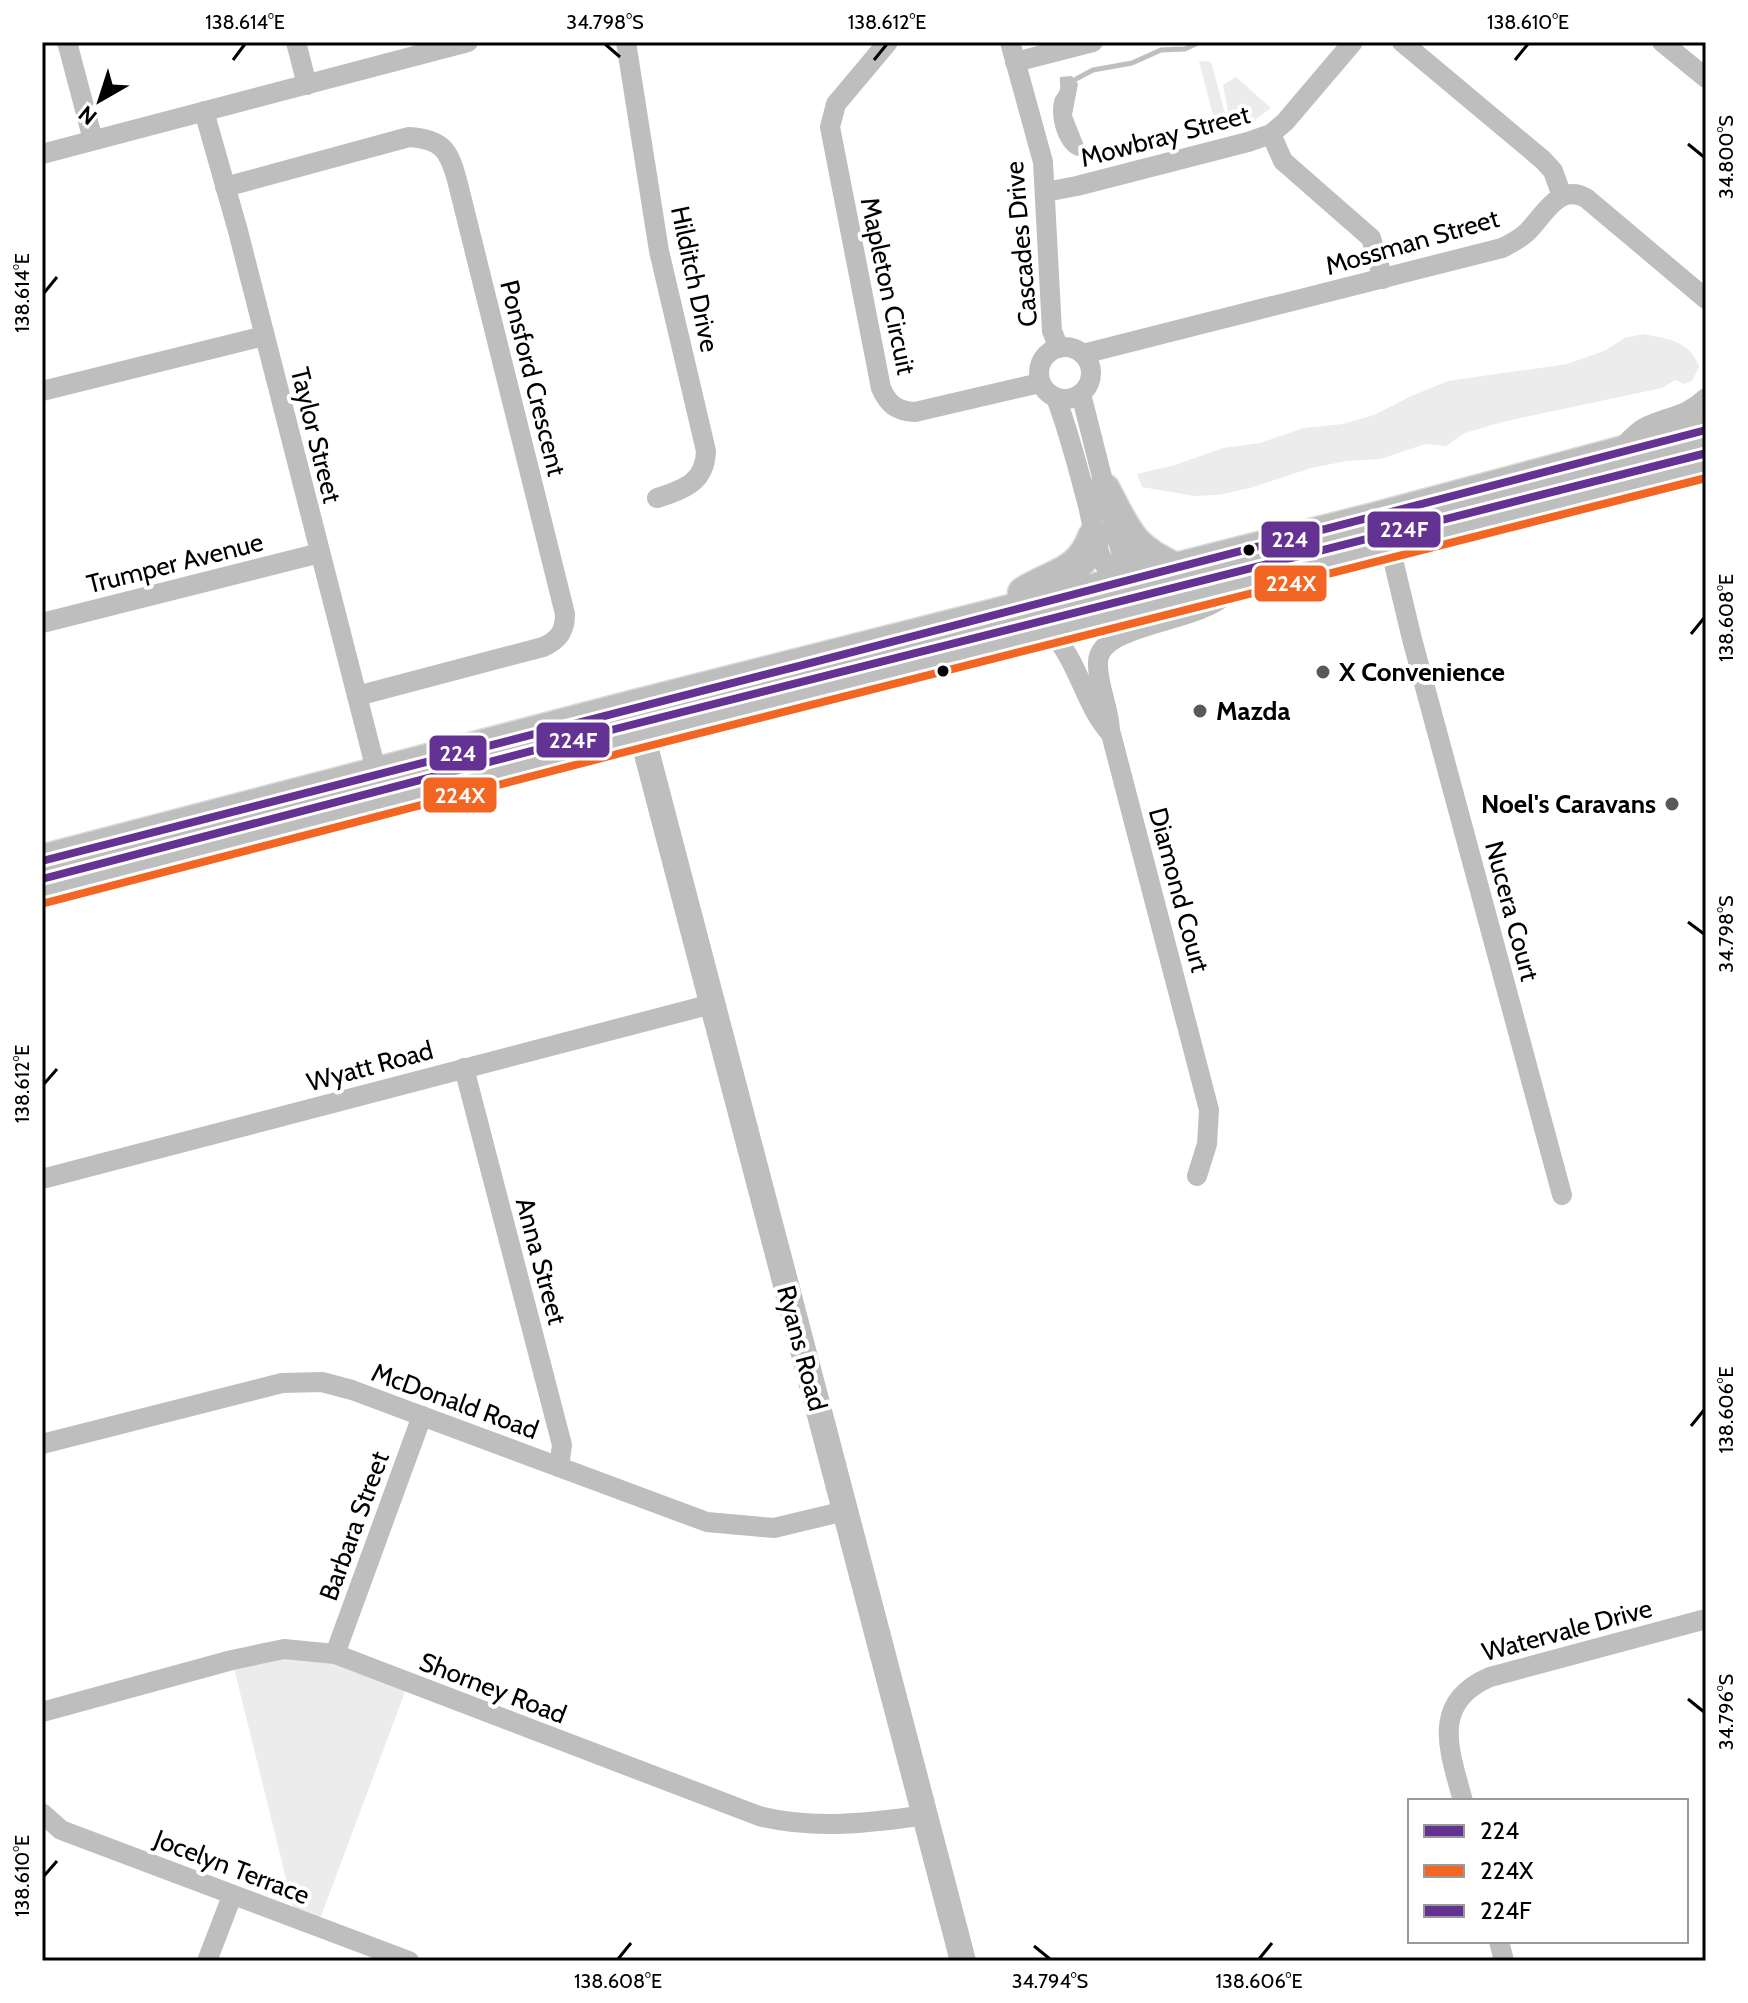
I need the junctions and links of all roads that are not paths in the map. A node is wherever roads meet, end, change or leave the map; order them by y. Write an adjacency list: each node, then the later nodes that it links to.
1 (67, 42): 15 (street)
2 (296, 42): 12 (street)
3 (468, 42): 12 (street)
4 (626, 42): 35 (street, Hilditch Drive)
5 (888, 42): 26 (street, Mapleton Circuit)
6 (1093, 42): 10 (street)
7 (1353, 42): 14 (street, Mowbray Street)
8 (1402, 42): 19 (street)
9 (1669, 44): 11 (street)
10 (1013, 52): 18 (street, Cascades Drive)
11 (1706, 78)
12 (307, 85): 13 (street)
13 (204, 111): 15 (street); 17 (street, Taylor Street)
14 (1271, 134): 18 (street, Mowbray Street); 20 (street)
15 (93, 140): 16 (street)
16 (42, 154)
17 (225, 187): 22 (street, Taylor Street); 47 (street, Ponsford Crescent)
18 (1045, 192): 24 (street, Cascades Drive)
19 (1562, 196): 20 (street, Mossman Street); 21 (street)
20 (1383, 279): 23 (street, Mossman Street)
21 (1706, 299)
22 (264, 336): 28 (street); 38 (street, Taylor Street)
23 (1130, 344): 25 (street, Mossman Street); 27 (street, Mossman Street)
24 (1059, 348): 25 (street); 26 (street)
25 (1083, 354): 27 (street)
26 (1040, 383): 29 (street)
27 (1086, 387): 29 (street); 34 (street)
28 (42, 391)
29 (1056, 398): 36 (street)
30 (1706, 398): 32 (street)
31 (1703, 433): 32 (main road)
32 (1615, 456): 39 (main road)
33 (1706, 466): 37 (main road)
34 (1104, 490): 39 (main road); 41 (street)
35 (657, 498)
36 (1094, 537): 41 (street); 43 (main road)
37 (1390, 547): 40 (main road); 57 (street, Nucera Court)
38 (320, 553): 44 (street, Trumper Avenue); 47 (street, Taylor Street)
39 (1176, 569): 41 (main road)
40 (1301, 569): 41 (main road); 42 (main road)
41 (1119, 583): 43 (main road); 45 (main road)
42 (1234, 586): 45 (main road); 49 (street)
43 (988, 617): 48 (main road)
44 (42, 623)
45 (1087, 623): 46 (main road)
46 (1051, 632): 48 (main road); 49 (street, Diamond Court)
47 (357, 696): 50 (street, Taylor Street)
48 (638, 720): 50 (main road); 53 (street, Ryans Road)
49 (1111, 734): 55 (street, Diamond Court)
50 (382, 788): 51 (main road); 52 (main road)
51 (42, 861)
52 (42, 891)
53 (712, 1004): 54 (street, Wyatt Road); 61 (street, Ryans Road)
54 (464, 1068): 56 (street, Wyatt Road); 60 (street, Anna Street)
55 (1197, 1176)
56 (42, 1179)
57 (1562, 1195)
58 (422, 1416): 59 (street, McDonald Road); 60 (street, McDonald Road); 63 (street, Barbara Street)
59 (42, 1444)
60 (559, 1467): 61 (street, McDonald Road)
61 (845, 1511): 67 (street, Ryans Road)
62 (1706, 1619): 65 (street, Watervale Drive)
63 (335, 1654): 64 (street, Shorney Road); 67 (street, Shorney Road)
64 (42, 1712)
65 (1462, 1799)
66 (42, 1813): 68 (street, Jocelyn Terrace)
67 (926, 1815): 71 (street, Ryans Road)
68 (232, 1896): 69 (street); 70 (street, Jocelyn Terrace)
69 (207, 1961)
70 (409, 1961)
71 (963, 1961)

